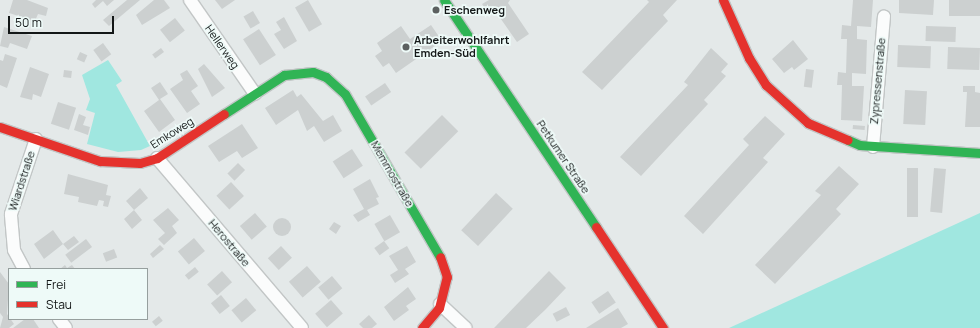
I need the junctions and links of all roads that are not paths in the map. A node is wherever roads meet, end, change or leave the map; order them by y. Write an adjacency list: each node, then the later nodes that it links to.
1 (190, 0): 6 (street, Hellerweg)
2 (444, 0): 19 (street, Petkumer Straße)
3 (722, 0): 9 (street)
4 (884, 16): 9 (street, Zypressenstraße)
5 (300, 72): 6 (street, Emkoweg); 13 (street, Memmostraße)
6 (255, 94): 11 (street, Emkoweg)
7 (0, 127): 8 (street, Emkoweg)
8 (36, 139): 11 (street, Emkoweg); 12 (street, Wiardstraße)
9 (873, 146): 10 (street)
10 (980, 153)
11 (156, 158): 17 (street, Herostraße)
12 (23, 268)
13 (440, 304): 15 (street, Memmostraße); 18 (street)
14 (60, 320): 16 (street)
15 (424, 326)
16 (66, 328)
17 (302, 328)
18 (466, 328)
19 (663, 328)

